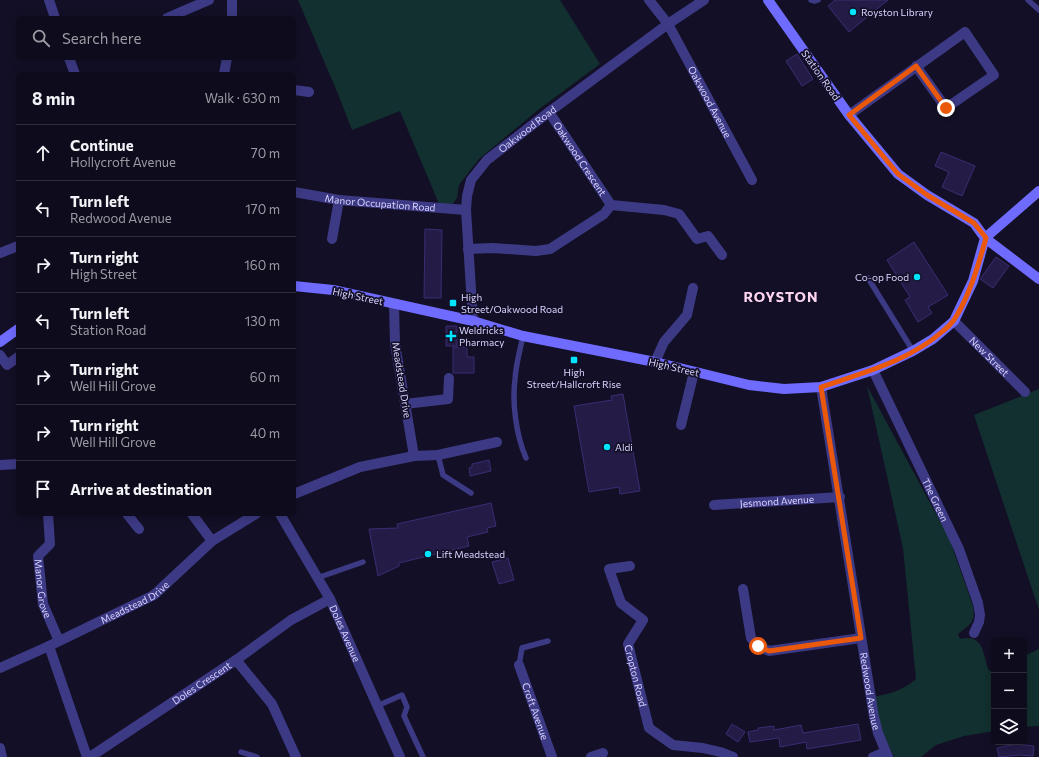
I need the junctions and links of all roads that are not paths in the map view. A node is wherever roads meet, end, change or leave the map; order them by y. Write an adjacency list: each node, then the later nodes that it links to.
1 (49, 0): 11 (street)
2 (209, 0): 12 (street)
3 (232, 0): 13 (street)
4 (649, 0): 14 (street, Oakwood Avenue)
5 (704, 0): 14 (street, Oakwood Road)
6 (768, 0): 23 (main road, Station Road)
7 (811, 0): 8 (lane)
8 (818, 0)
9 (1028, 0): 10 (lane)
10 (1039, 10)
11 (54, 16)
12 (172, 16)
13 (232, 16)
14 (668, 24): 22 (street, Oakwood Road); 24 (street, Oakwood Avenue)
15 (70, 60): 18 (street)
16 (227, 60): 19 (street)
17 (916, 66): 17 (street); 23 (street)
18 (74, 72)
19 (224, 72)
20 (296, 90): 21 (street)
21 (309, 92)
22 (549, 112): 28 (street, Oakwood Crescent); 29 (street, Oakwood Road)
23 (849, 115): 30 (main road, Station Road)
24 (752, 180)
25 (1039, 191): 30 (main road)
26 (296, 192): 27 (street, Manor Occupation Road)
27 (339, 200): 29 (street, Manor Occupation Road); 31 (street)
28 (611, 205): 33 (street, Oakwood Crescent); 35 (street, Oakwood Crescent)
29 (466, 210): 33 (street, Oakwood Road)
30 (986, 238): 37 (main road, Station Road); 42 (main road, High Street)
31 (332, 239)
32 (16, 247): 34 (street)
33 (468, 249): 41 (street, Oakwood Road)
34 (0, 253)
35 (722, 255)
36 (868, 278): 46 (lane)
37 (1039, 279)
38 (296, 286): 40 (main road, High Street)
39 (692, 288): 49 (street)
40 (394, 304): 41 (main road, High Street); 55 (street, Meadstead Drive)
41 (473, 321): 44 (main road, High Street)
42 (954, 322): 46 (main road, High Street); 54 (street, New Street)
43 (16, 330): 45 (main road)
44 (523, 336): 49 (main road, High Street); 60 (lane)
45 (0, 342)
46 (913, 352): 50 (main road, High Street)
47 (0, 355): 48 (street)
48 (16, 358)
49 (655, 362): 51 (main road, High Street)
50 (873, 370): 53 (main road, High Street); 79 (street, The Green)
51 (694, 372): 53 (main road, High Street); 56 (street)
52 (449, 378): 55 (street)
53 (821, 387): 65 (street, Redwood Avenue)
54 (1025, 392)
55 (405, 404): 59 (street, Meadstead Drive)
56 (681, 425)
57 (497, 442): 58 (street)
58 (438, 455): 59 (street); 64 (lane)
59 (414, 456): 63 (street)
60 (526, 458)
61 (0, 464): 62 (street)
62 (16, 464)
63 (296, 493)
64 (471, 493)
65 (840, 497): 66 (street, Jesmond Avenue); 80 (street, Redwood Avenue)
66 (714, 505)
67 (48, 516): 81 (street, Manor Grove)
68 (129, 516): 72 (street)
69 (193, 516): 73 (street)
70 (253, 516): 73 (street, Meadstead Drive)
71 (281, 516): 76 (street, Doles Avenue)
72 (139, 529)
73 (212, 541): 81 (street, Meadstead Drive)
74 (362, 562): 76 (lane)
75 (630, 566): 91 (street, Cropton Road)
76 (317, 578): 78 (street, Doles Avenue)
77 (743, 589): 80 (street)
78 (330, 599): 84 (street); 87 (street, Doles Avenue)
79 (974, 633)
80 (861, 638): 92 (street, Redwood Avenue)
81 (59, 641): 83 (street, Meadstead Drive)
82 (548, 641): 85 (lane)
83 (49, 646): 86 (street, Meadstead Drive); 94 (street)
84 (236, 660): 94 (street, Doles Crescent); 96 (street, Doles Crescent)
85 (519, 665): 99 (street, Croft Avenue)
86 (0, 668)
87 (377, 706): 97 (street, Doles Avenue); 98 (lane)
88 (0, 748): 93 (street)
89 (241, 752): 95 (lane)
90 (603, 753): 100 (street)
91 (719, 754): 101 (street, Cropton Road)
92 (886, 754): 102 (street)
93 (2, 757)
94 (89, 757)
95 (257, 757)
96 (296, 757)
97 (400, 757)
98 (423, 757)
99 (552, 757)
100 (592, 757)
101 (733, 757)
102 (873, 757)

